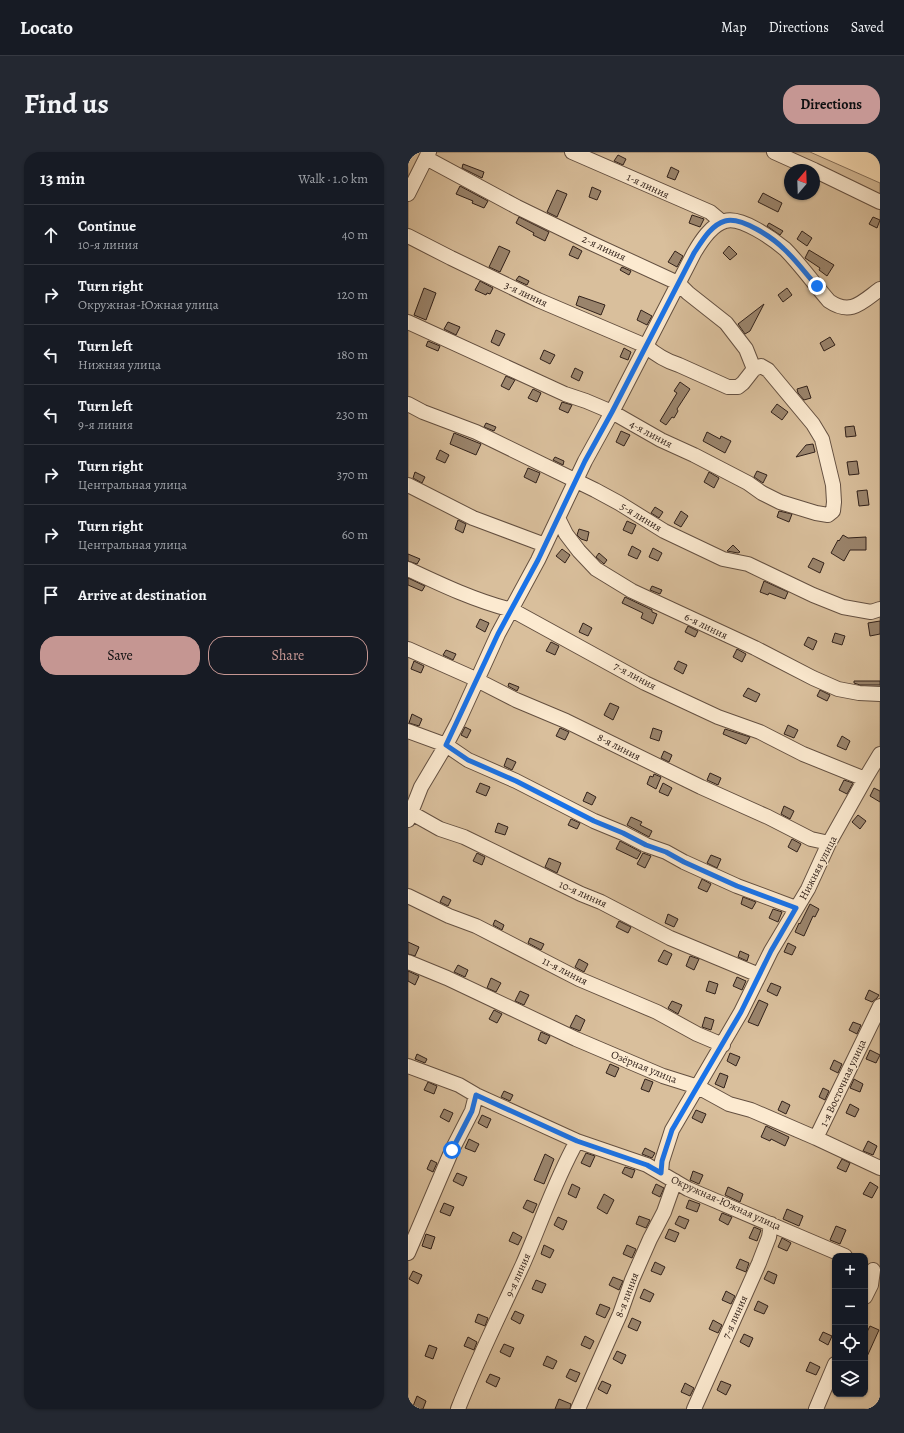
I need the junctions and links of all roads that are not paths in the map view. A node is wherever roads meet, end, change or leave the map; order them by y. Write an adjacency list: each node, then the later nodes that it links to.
1 (572, 152): 8 (street, 1-я линия)
2 (774, 152): 4 (street)
3 (427, 155): 6 (street); 10 (street, 2-я линия)
4 (801, 164)
5 (820, 173): 7 (street)
6 (408, 194)
7 (880, 202)
8 (722, 222): 10 (street); 11 (street)
9 (408, 236): 13 (street, 3-я линия)
10 (678, 283): 13 (street); 14 (street, 2-я линия)
11 (880, 289)
12 (408, 322): 16 (street, 4-я линия)
13 (646, 346): 14 (street, 3-я линия); 16 (street)
14 (754, 368): 16 (street, 4-я линия)
15 (408, 404): 17 (street, 5-я линия)
16 (612, 412): 17 (street)
17 (575, 482): 19 (street); 22 (street, 5-я линия)
18 (408, 485): 20 (street)
19 (558, 518): 20 (street); 26 (street, 6-я линия)
20 (545, 545): 23 (street)
21 (408, 569): 23 (street, 7-я линия)
22 (880, 609)
23 (512, 610): 25 (street); 30 (street, 7-я линия)
24 (408, 650): 25 (street, 8-я линия)
25 (477, 680): 28 (street); 32 (street, 8-я линия)
26 (880, 694)
27 (408, 731): 28 (street)
28 (446, 745): 31 (street); 34 (street)
29 (880, 754): 30 (street, Нижняя улица)
30 (865, 779): 32 (street, Нижняя улица)
31 (409, 814): 36 (street, 10-я линия)
32 (829, 843): 34 (street, Нижняя улица)
33 (408, 896): 38 (street, 11-я линия)
34 (796, 908): 36 (street, Нижняя улица)
35 (408, 962): 40 (street, Озёрная улица)
36 (760, 975): 38 (street, Нижняя улица)
37 (880, 1006): 42 (street, 1-я Восточная улица)
38 (723, 1045): 40 (street, Нижняя улица)
39 (408, 1066): 41 (street, Окружная-Южная улица)
40 (698, 1087): 42 (street, Озёрная улица); 45 (street, Нижняя улица)
41 (476, 1095): 43 (street, Окружная-Южная улица); 48 (street)
42 (816, 1138): 44 (street, Озёрная улица)
43 (577, 1141): 45 (street, Окружная-Южная улица); 53 (street, 9-я линия)
44 (880, 1168)
45 (661, 1173): 46 (street, Окружная-Южная улица)
46 (674, 1181): 47 (street, Окружная-Южная улица); 54 (street, 8-я линия)
47 (771, 1224): 49 (street, Окружная-Южная улица); 55 (street, 7-я линия)
48 (408, 1253)
49 (838, 1253)
50 (873, 1269): 51 (street)
51 (868, 1291)
52 (832, 1371): 56 (street)
53 (458, 1409)
54 (578, 1409)
55 (694, 1409)
56 (816, 1409)

